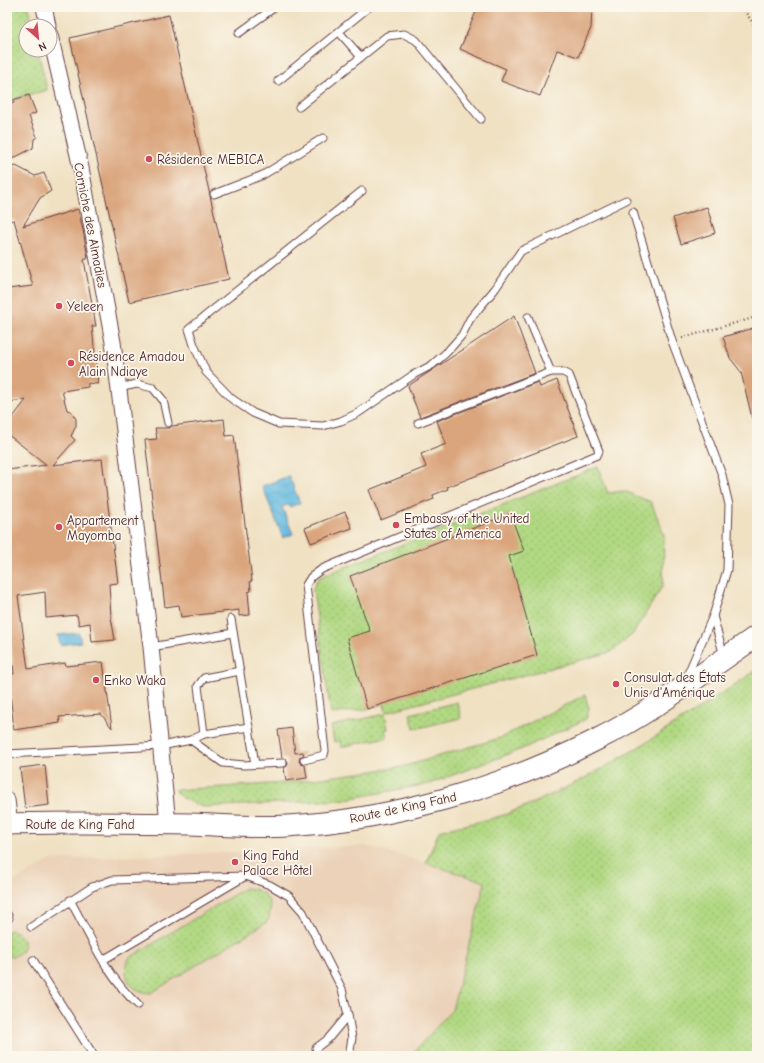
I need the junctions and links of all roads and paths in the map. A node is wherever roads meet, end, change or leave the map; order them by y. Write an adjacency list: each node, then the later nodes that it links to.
1 (44, 7): 5 (street)
2 (275, 7): 8 (lane)
3 (369, 7): 7 (lane)
4 (742, 7): 6 (path)
5 (46, 18)
6 (757, 28)
7 (339, 32): 9 (lane); 11 (lane)
8 (239, 34)
9 (361, 57): 12 (lane); 13 (lane)
10 (55, 58): 23 (street, Corniche des Almadies)
11 (278, 81)
12 (298, 107)
13 (481, 119)
14 (323, 138): 16 (lane)
15 (362, 191): 17 (lane)
16 (214, 194)
17 (626, 200)
18 (633, 212): 21 (lane)
19 (528, 317): 22 (lane)
20 (757, 317): 21 (path)
21 (672, 341): 26 (lane)
22 (551, 372): 25 (lane); 39 (lane)
23 (118, 388): 24 (lane); 30 (street, Corniche des Almadies)
24 (168, 423)
25 (418, 423)
26 (713, 616): 31 (lane); 33 (lane)
27 (231, 618): 28 (lane)
28 (233, 633): 30 (lane); 32 (lane)
29 (757, 636): 31 (street, Route de King Fahd)
30 (150, 648): 37 (street, Corniche des Almadies)
31 (725, 658): 33 (street, Route de King Fahd)
32 (240, 671): 34 (lane); 35 (lane)
33 (682, 687): 44 (street, Route de King Fahd)
34 (249, 727): 35 (lane); 41 (lane)
35 (204, 734): 36 (lane)
36 (191, 740): 37 (lane); 41 (lane)
37 (161, 746): 38 (lane); 44 (street, Corniche des Almadies)
38 (7, 754)
39 (304, 760)
40 (283, 763): 41 (lane)
41 (255, 764)
42 (7, 800): 43 (street)
43 (8, 824): 44 (street, Route de King Fahd)
44 (168, 824)
45 (246, 876): 46 (lane); 49 (lane); 51 (lane)
46 (70, 900): 47 (lane); 49 (lane)
47 (31, 927)
48 (33, 960): 53 (lane)
49 (103, 960): 50 (lane)
50 (138, 1005)
51 (348, 1015): 52 (lane); 54 (lane)
52 (316, 1048)
53 (94, 1056)
54 (349, 1056)

